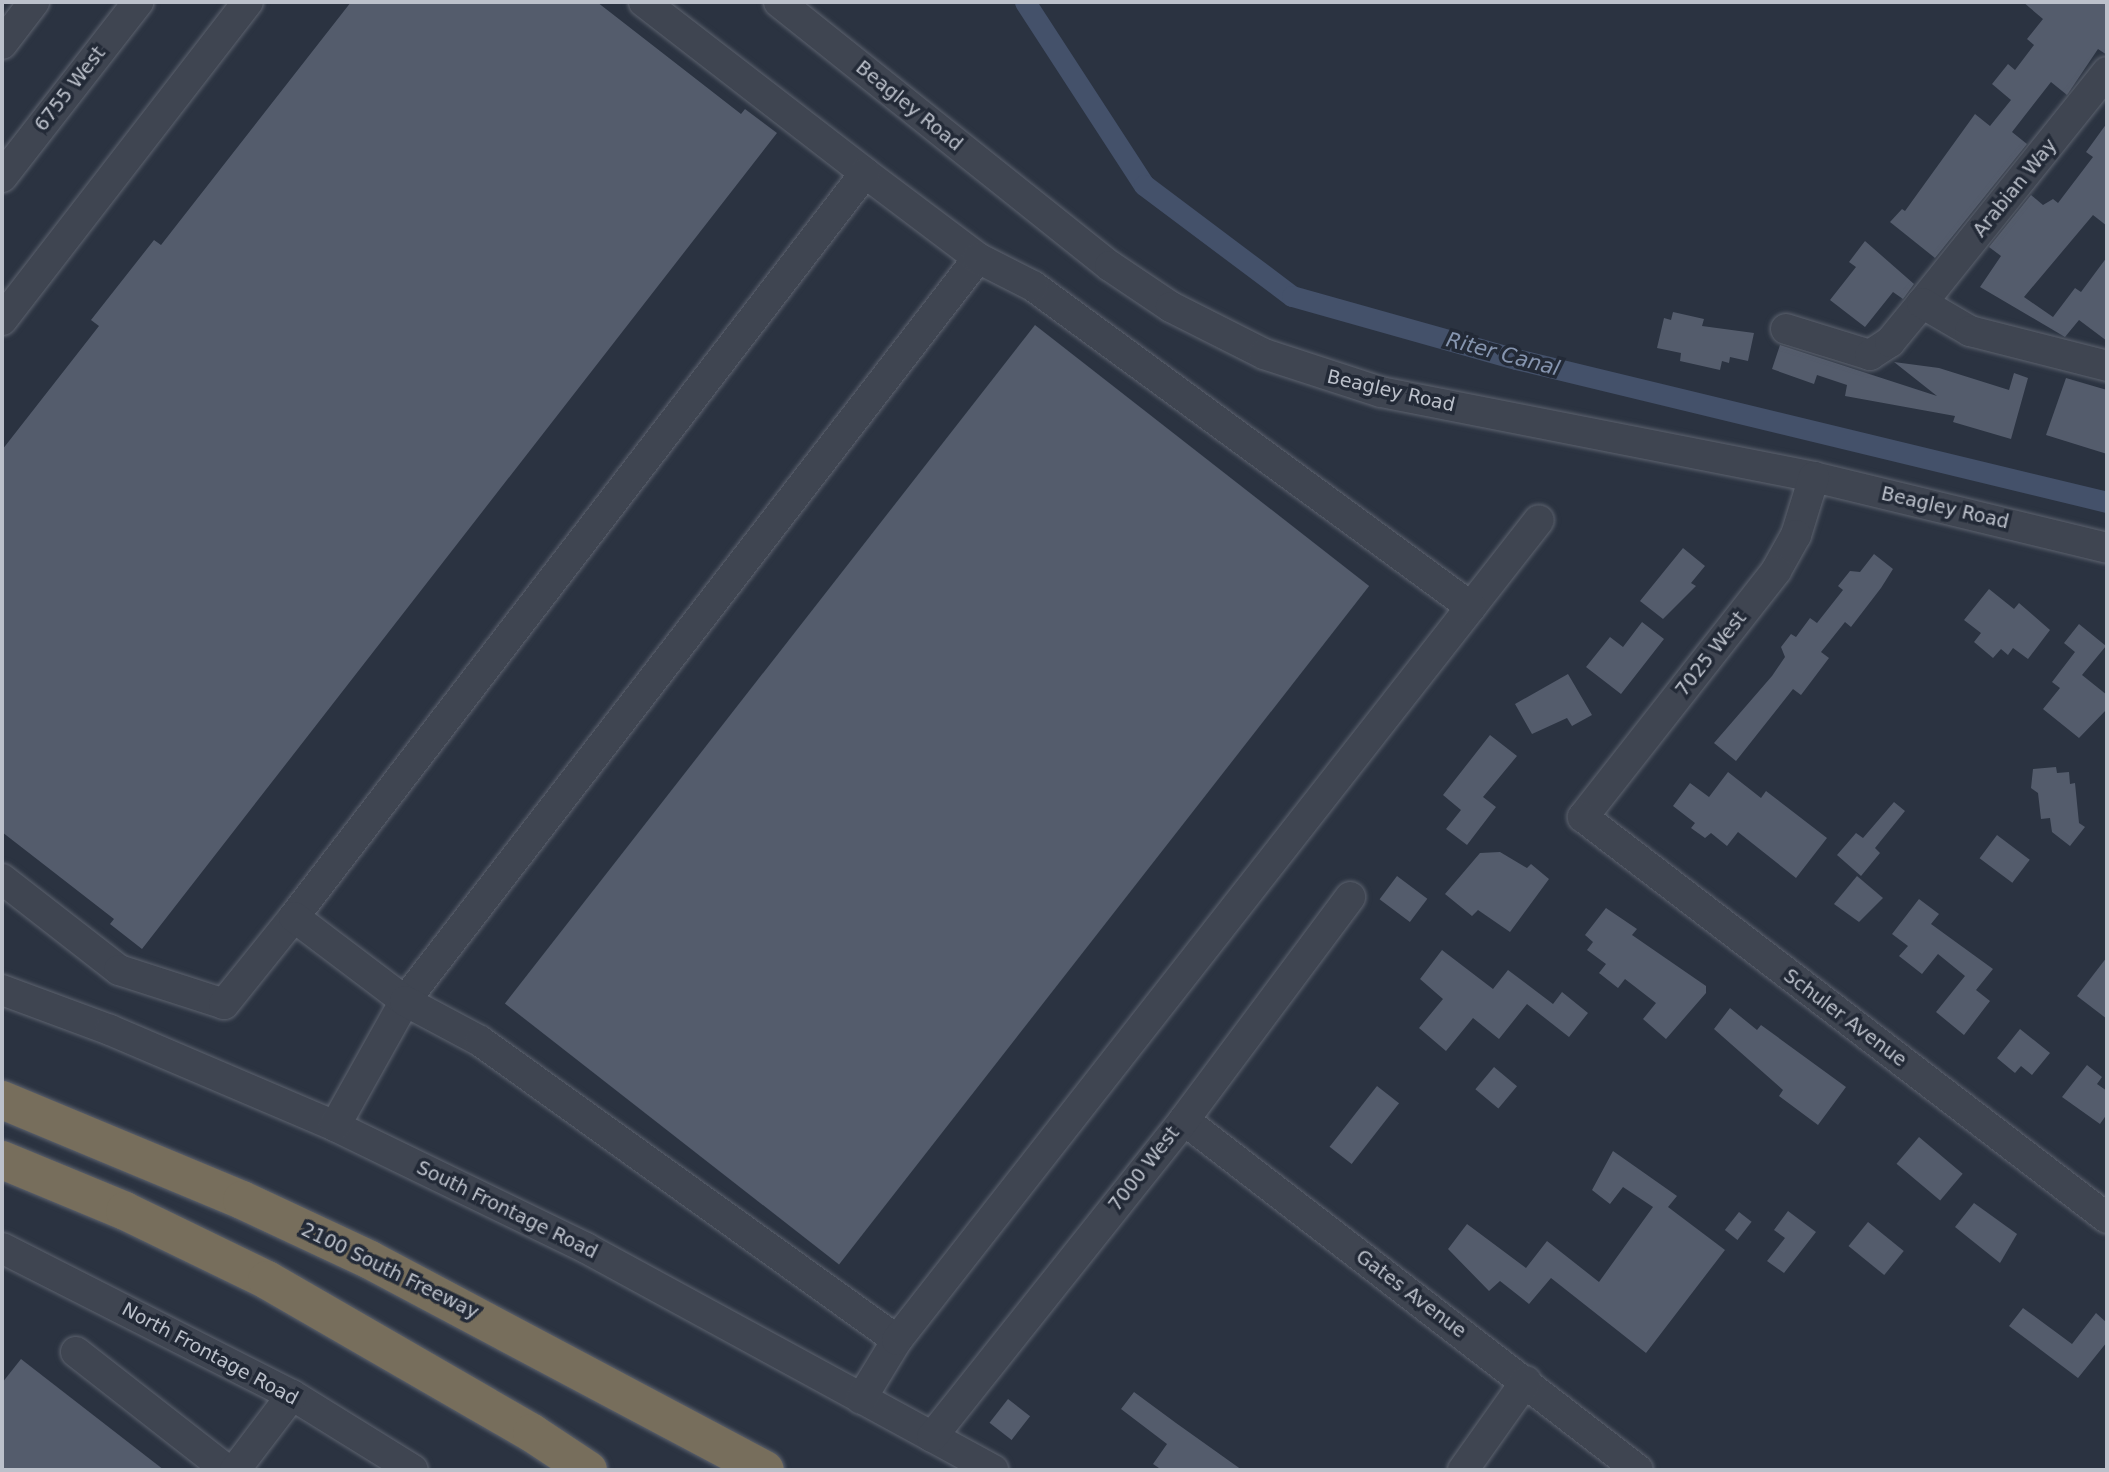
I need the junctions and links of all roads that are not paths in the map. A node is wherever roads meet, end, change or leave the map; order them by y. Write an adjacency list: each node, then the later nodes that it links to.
1 (34, 2): 6 (street)
2 (138, 2): 9 (street, 6755 West)
3 (248, 2): 12 (street)
4 (644, 2): 8 (street)
5 (779, 2): 15 (street, Beagley Road)
6 (2, 44)
7 (2102, 88): 11 (street, Arabian Way)
8 (865, 173): 10 (street); 22 (street)
9 (2, 177)
10 (978, 258): 18 (street); 24 (street)
11 (1922, 303): 13 (street, Arabian Way); 14 (street)
12 (2, 320)
13 (1786, 329)
14 (2107, 366)
15 (1814, 477): 17 (street, Beagley Road); 19 (street, 7025 West)
16 (1539, 520): 18 (street)
17 (2107, 548)
18 (1471, 607): 31 (street)
19 (1583, 817): 29 (street, Schuler Avenue)
20 (2, 879): 22 (street)
21 (1350, 897): 26 (street, 7000 West)
22 (294, 917): 24 (street)
23 (2, 990): 27 (street, South Frontage Road)
24 (405, 1001): 27 (street); 31 (street)
25 (2, 1101): 41 (highway, 2100 South Freeway)
26 (1184, 1120): 33 (street, Gates Avenue); 36 (street, 7000 West)
27 (335, 1126): 35 (street, South Frontage Road)
28 (2, 1160): 40 (highway)
29 (2107, 1218)
30 (2, 1248): 34 (street, North Frontage Road)
31 (897, 1340): 35 (street)
32 (76, 1352): 37 (street)
33 (1526, 1381): 43 (street); 44 (street, Gates Avenue)
34 (292, 1395): 38 (street); 39 (street, North Frontage Road)
35 (861, 1399): 36 (street, South Frontage Road)
36 (932, 1437): 42 (street, South Frontage Road)
37 (228, 1470)
38 (235, 1470)
39 (413, 1470)
40 (587, 1470)
41 (765, 1470)
42 (993, 1470)
43 (1463, 1470)
44 (1638, 1470)

